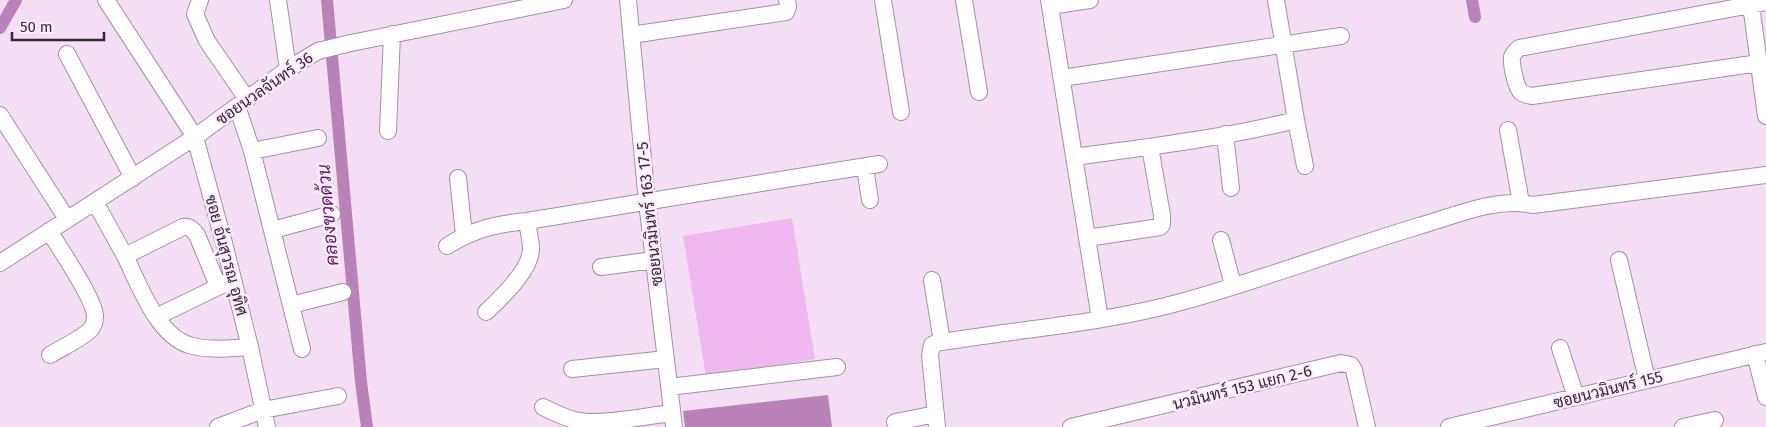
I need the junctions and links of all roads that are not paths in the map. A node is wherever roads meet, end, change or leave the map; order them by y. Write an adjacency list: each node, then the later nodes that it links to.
1 (106, 0): 31 (street, ซอย อ้นสุวรณ อุทิศ)
2 (200, 0): 23 (street)
3 (278, 0): 19 (street)
4 (564, 0): 13 (street, ซอยนวลจันทร์ 36)
5 (628, 0): 14 (street, ซอยนวมินทร์ 163 17-5)
6 (787, 0): 14 (street)
7 (883, 0): 24 (street)
8 (964, 0): 22 (street)
9 (1090, 0): 11 (street)
10 (1276, 0): 16 (street)
11 (1049, 3): 20 (street)
12 (1758, 4): 18 (street); 18 (street)
13 (392, 34): 19 (street, ซอยนวลจันทร์ 36); 29 (street)
14 (631, 35): 43 (street, ซอยนวมินทร์ 163 17-5)
15 (1341, 36): 16 (street)
16 (1283, 45): 20 (street); 27 (street)
17 (67, 54): 38 (street)
18 (1759, 63): 21 (street)
19 (288, 69): 23 (street, ซอยนวลจันทร์ 36)
20 (1062, 78): 35 (street)
21 (1764, 86): 26 (street)
22 (979, 92)
23 (242, 102): 31 (street, ซอยนวลจันทร์ 36); 34 (street)
24 (901, 112)
25 (0, 115): 46 (street)
26 (1766, 116)
27 (1296, 120): 30 (street); 36 (street)
28 (1508, 130): 44 (street)
29 (388, 131)
30 (1225, 134): 33 (street); 40 (street)
31 (195, 137): 38 (street, ซอยนวลจันทร์ 36); 60 (street, ซอย อ้นสุวรณ อุทิศ)
32 (318, 138): 34 (street)
33 (1150, 147): 35 (street); 51 (street)
34 (252, 151): 48 (street)
35 (1074, 157): 51 (street)
36 (1305, 166)
37 (1766, 175): 44 (street)
38 (133, 178): 42 (street, ซอยนวลจันทร์ 36)
39 (458, 178): 50 (street)
40 (1232, 188)
41 (870, 200): 43 (street)
42 (95, 202): 46 (street, ซอยนวลจันทร์ 36); 54 (street)
43 (647, 202): 47 (street); 55 (street, ซอยนวมินทร์ 163 17-5)
44 (1520, 203): 61 (street)
45 (332, 214): 48 (street)
46 (67, 219): 49 (street, ซอยนวลจันทร์ 36)
47 (527, 221): 50 (street); 64 (street)
48 (273, 230): 63 (street)
49 (49, 231): 57 (street, ซอยนวลจันทร์ 36); 72 (street)
50 (464, 235): 53 (street)
51 (1087, 238): 66 (street)
52 (1221, 240): 61 (street)
53 (447, 246)
54 (125, 256): 60 (street); 65 (street)
55 (654, 260): 58 (street); 73 (street, ซอยนวมินทร์ 163 17-5)
56 (1618, 260): 76 (street)
57 (0, 263)
58 (601, 267)
59 (932, 280): 67 (street)
60 (226, 283): 65 (street); 68 (street, ซอย อ้นสุวรณ อุทิศ)
61 (1233, 285): 66 (street)
62 (343, 292): 63 (street)
63 (291, 305): 70 (street)
64 (486, 312)
65 (156, 317): 68 (street)
66 (1100, 320): 67 (street)
67 (942, 342): 84 (street)
68 (250, 347): 82 (street, ซอย อ้นสุวรณ อุทิศ)
69 (1560, 348): 79 (street)
70 (302, 349)
71 (1761, 353): 76 (street, ซอยนวมินทร์ 155); 80 (street)
72 (50, 354)
73 (666, 359): 75 (street); 77 (street, ซอยนวมินทร์ 163 17-5)
74 (837, 368): 77 (street)
75 (572, 369)
76 (1647, 380): 79 (street, ซอยนวมินทร์ 155)
77 (669, 386): 83 (street, ซอยนวมินทร์ 163 17-5)
78 (338, 396): 82 (street)
79 (1576, 397): 87 (street, ซอยนวมินทร์ 155)
80 (1766, 397)
81 (543, 408): 83 (street)
82 (263, 410): 89 (street); 90 (street, ซอย อ้นสุวรณ อุทิศ)
83 (673, 420)
84 (936, 420): 86 (street)
85 (1715, 420): 94 (street)
86 (894, 422)
87 (1490, 422): 93 (street, ซอยนวมินทร์ 155)
88 (1102, 424): 91 (street, นวมินทร์ 153 แยก 2-6); 92 (street, นวมินทร์ 153 แยก 2-6)
89 (218, 427)
90 (267, 427)
91 (1071, 427)
92 (1367, 427)
93 (1449, 427)
94 (1684, 427)

